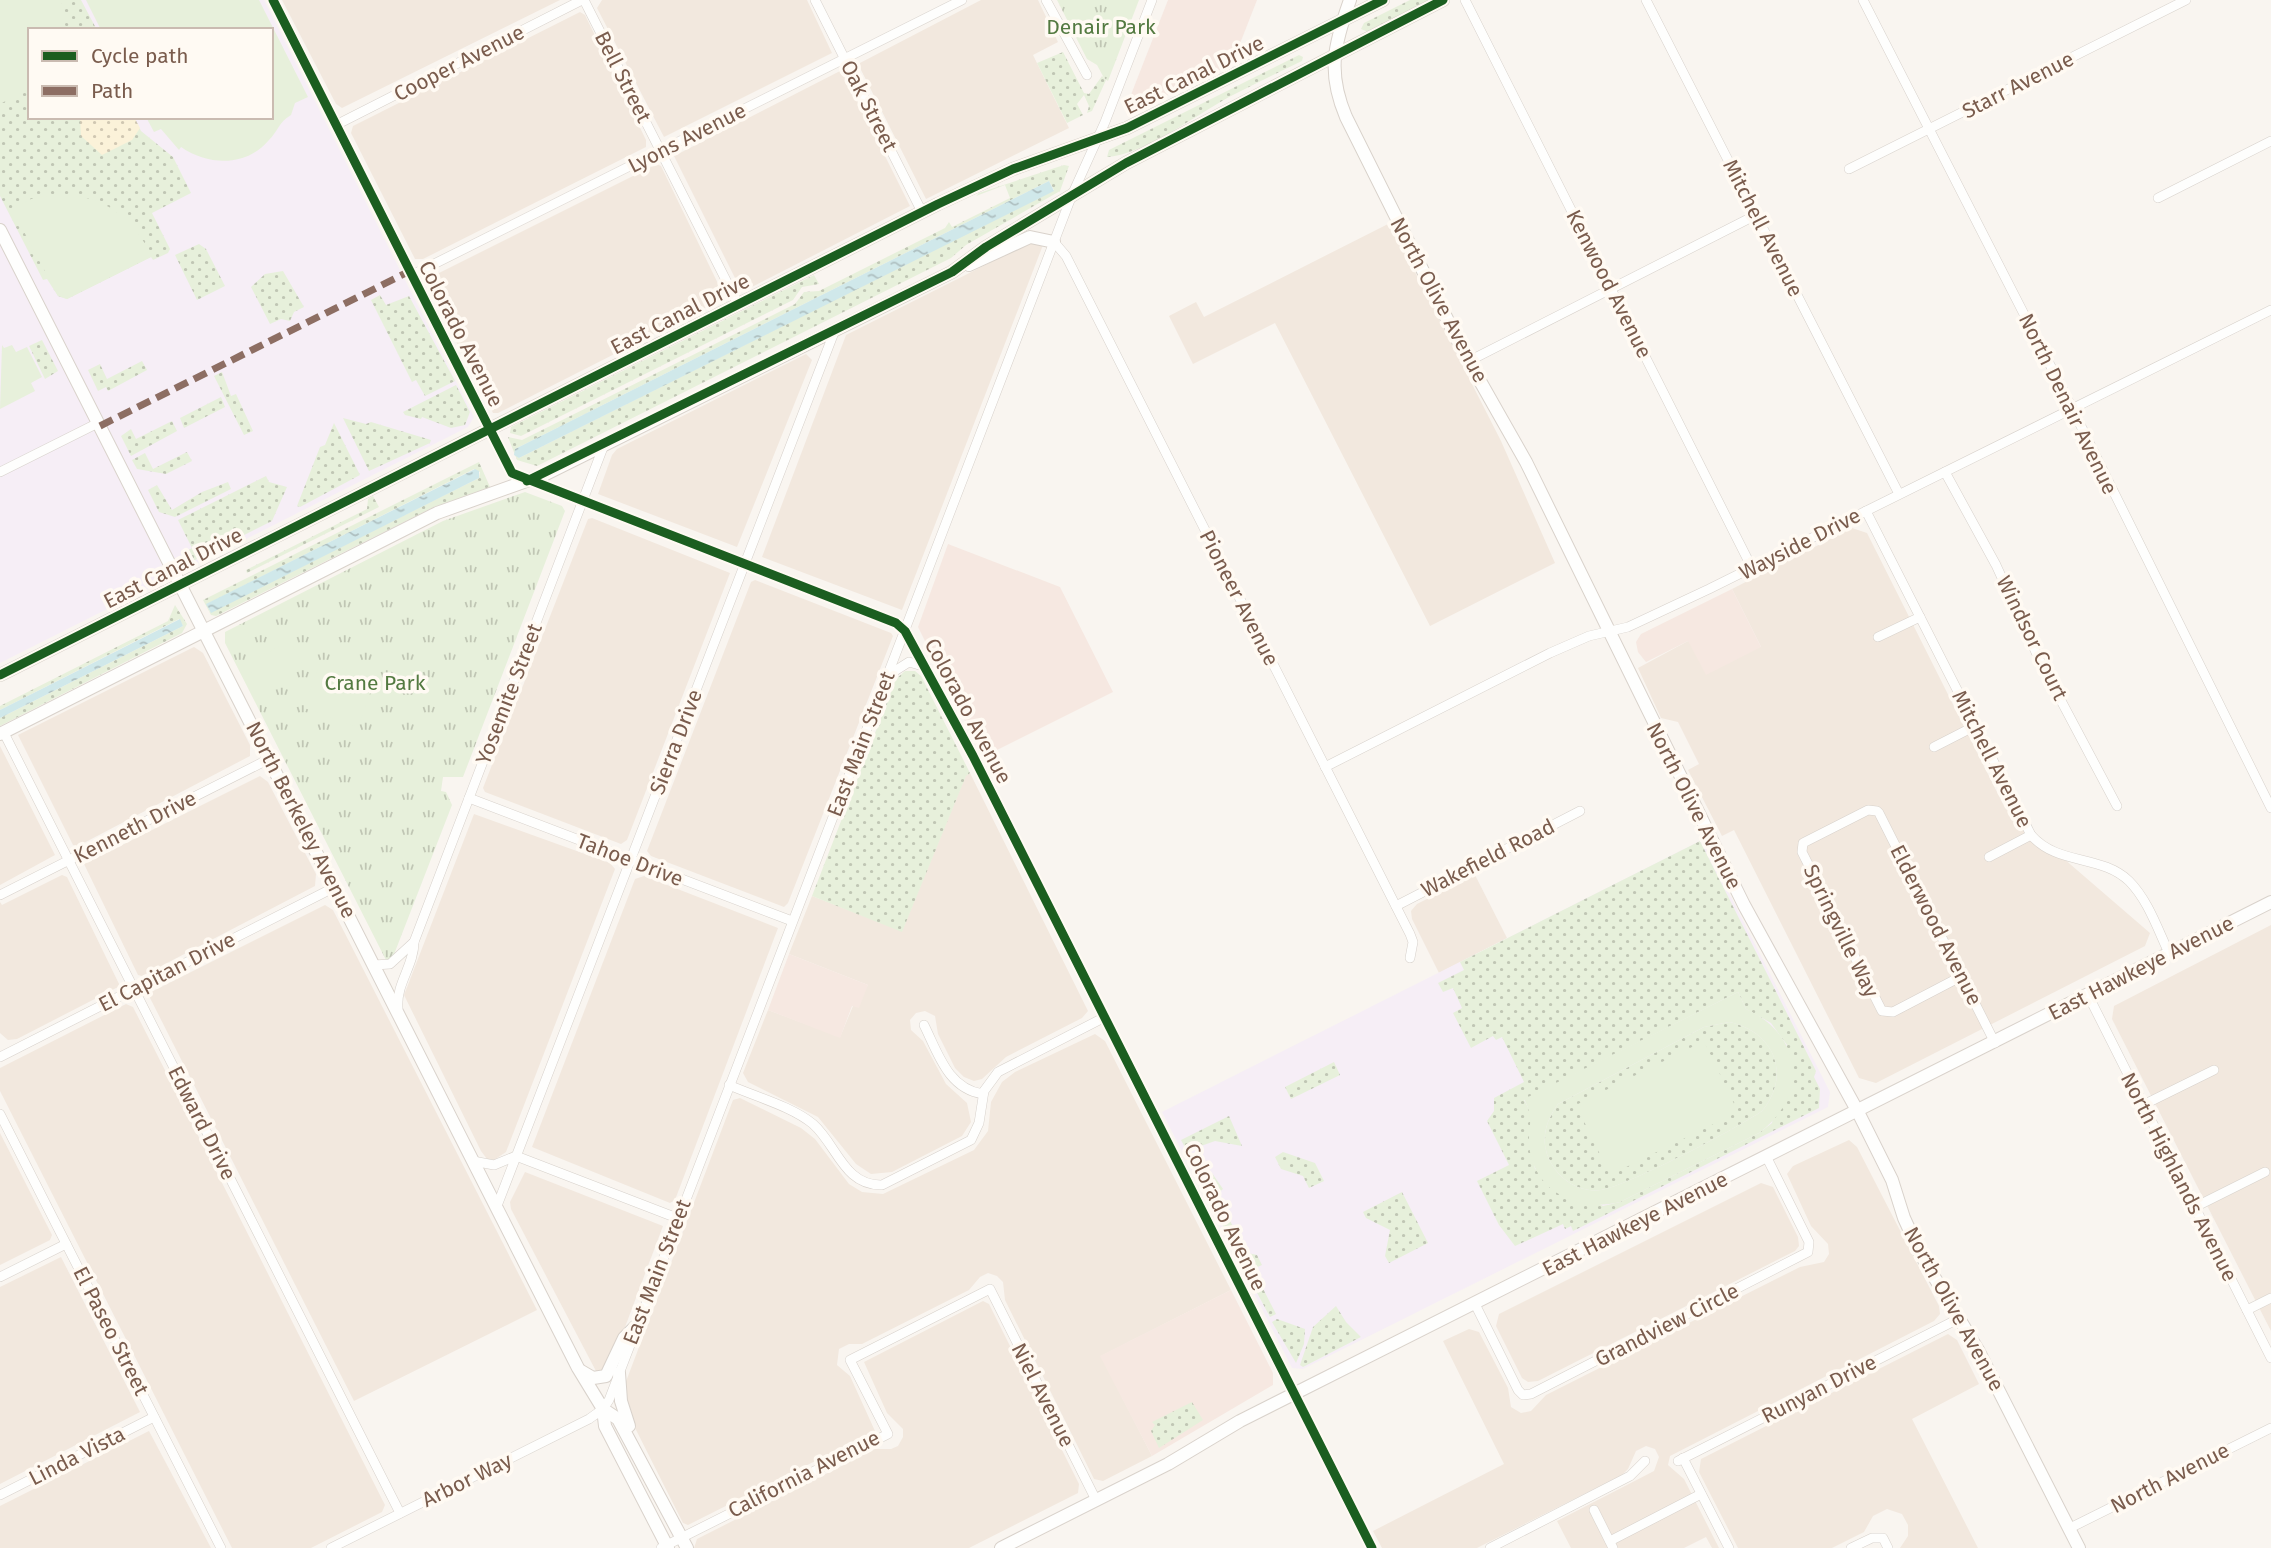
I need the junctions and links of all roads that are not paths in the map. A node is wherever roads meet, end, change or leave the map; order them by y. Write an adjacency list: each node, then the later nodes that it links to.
1 (272, 0): 18 (street, Colorado Avenue)
2 (583, 0): 18 (street, Cooper Avenue); 22 (street, Bell Street)
3 (815, 0): 16 (street, Oak Street)
4 (962, 0): 16 (street, Lyons Avenue)
5 (1046, 0): 17 (street)
6 (1152, 0): 20 (street, East Main Street)
7 (1350, 0): 14 (street, North Olive Avenue)
8 (1383, 0): 14 (street, East Canal Drive)
9 (1443, 0): 15 (street, East Canal Drive)
10 (1465, 0): 32 (street, Kenwood Avenue)
11 (1646, 0): 27 (street, Mitchell Avenue)
12 (1863, 0): 19 (street, North Denair Avenue)
13 (2186, 0): 19 (street, Starr Avenue)
14 (1343, 20): 15 (street, North Olive Avenue); 20 (street, East Canal Drive)
15 (1336, 54): 24 (street, East Canal Drive); 36 (street, North Olive Avenue)
16 (845, 59): 22 (street, Lyons Avenue); 26 (street, Oak Street)
17 (1087, 75)
18 (336, 125): 31 (street, Colorado Avenue)
19 (1930, 129): 23 (street, Starr Avenue); 37 (street, North Denair Avenue)
20 (1098, 138): 24 (street, East Main Street); 26 (street, East Canal Drive)
21 (2271, 141): 25 (street)
22 (661, 151): 31 (street, Lyons Avenue); 33 (street, Bell Street)
23 (1849, 169)
24 (1072, 195): 29 (street, East Main Street); 30 (street, East Canal Drive)
25 (2158, 198)
26 (922, 212): 33 (street, East Canal Drive)
27 (1756, 215): 32 (street); 44 (street, Mitchell Avenue)
28 (0, 230): 38 (street, North Berkeley Avenue)
29 (1054, 242): 30 (street); 52 (street, East Main Street); 62 (street, Pioneer Avenue)
30 (952, 272): 35 (street, East Canal Drive)
31 (412, 275): 39 (street, Colorado Avenue)
32 (1611, 288): 36 (street); 48 (street, Kenwood Avenue)
33 (738, 304): 39 (street, East Canal Drive)
34 (2271, 310): 37 (street, Wayside Drive)
35 (835, 329): 40 (street, East Canal Drive); 47 (street, Sierra Drive)
36 (1469, 361): 53 (street, North Olive Avenue)
37 (2071, 409): 42 (street, Wayside Drive); 65 (street, North Denair Avenue)
38 (99, 423): 41 (street); 49 (street, North Berkeley Avenue)
39 (489, 429): 43 (street, Colorado Avenue); 49 (street, East Canal Drive)
40 (604, 446): 43 (street, East Canal Drive); 45 (street, Yosemite Street)
41 (0, 472)
42 (1945, 472): 44 (street, Wayside Drive); 64 (street, Windsor Court)
43 (527, 481): 45 (street, Colorado Avenue); 51 (street, East Canal Drive)
44 (1899, 494): 46 (street, Wayside Drive)
45 (583, 501): 47 (street, Colorado Avenue); 63 (street, Yosemite Street)
46 (1866, 511): 48 (street, Wayside Drive); 50 (street, Mitchell Avenue)
47 (745, 564): 52 (street, Colorado Avenue); 71 (street, Sierra Drive)
48 (1752, 568): 53 (street, Wayside Drive)
49 (181, 583): 51 (street, North Berkeley Avenue); 56 (street, East Canal Drive)
50 (1920, 617): 54 (street); 58 (street, Mitchell Avenue)
51 (205, 630): 59 (street, East Canal Drive); 61 (street, North Berkeley Avenue)
52 (905, 631): 55 (street, Colorado Avenue); 57 (street, East Main Street)
53 (1607, 633): 62 (street, Wayside Drive); 93 (street, North Olive Avenue)
54 (1878, 638)
55 (926, 667): 57 (street); 85 (street, Colorado Avenue)
56 (0, 675)
57 (887, 679): 76 (street, East Main Street)
58 (1975, 726): 60 (street); 67 (street, Mitchell Avenue)
59 (2, 734): 70 (street, Edward Drive)
60 (1934, 747)
61 (269, 759): 70 (street, Kenneth Drive); 72 (street, North Berkeley Avenue)
62 (1325, 767): 75 (street, Pioneer Avenue)
63 (469, 798): 71 (street, Tahoe Drive); 77 (street, Yosemite Street)
64 (2117, 806)
65 (2271, 808)
66 (1580, 811): 75 (street, Wakefield Road)
67 (2032, 835): 69 (street); 78 (street, Mitchell Avenue)
68 (1801, 846): 81 (street, Elderwood Avenue); 81 (street, Springville Way)
69 (1989, 857)
70 (69, 860): 73 (street, Kenneth Drive); 82 (street, Edward Drive)
71 (630, 860): 76 (street, Tahoe Drive); 95 (street, Sierra Drive)
72 (335, 887): 80 (street, North Berkeley Avenue); 82 (street, El Capitan Drive)
73 (0, 895)
74 (2271, 902): 78 (street, East Hawkeye Avenue)
75 (1396, 906): 79 (street, Pioneer Avenue)
76 (792, 921): 90 (street, East Main Street)
77 (414, 942): 80 (street, Yosemite Street); 84 (street, Yosemite Street)
78 (2169, 953): 83 (street, East Hawkeye Avenue)
79 (1410, 957)
80 (374, 965): 84 (street, North Berkeley Avenue)
81 (1962, 976): 87 (street, Elderwood Avenue)
82 (134, 989): 88 (street, El Capitan Drive); 123 (street, Edward Drive)
83 (2088, 995): 87 (street, East Hawkeye Avenue); 92 (street, North Highlands Avenue)
84 (398, 1013): 97 (street, North Berkeley Avenue)
85 (1105, 1017): 91 (street); 113 (street, Colorado Avenue)
86 (924, 1026): 91 (street)
87 (1995, 1043): 93 (street, East Hawkeye Avenue)
88 (0, 1056)
89 (2214, 1070): 92 (street)
90 (729, 1085): 91 (street); 101 (street, East Main Street)
91 (983, 1094)
92 (2143, 1105): 100 (street, North Highlands Avenue)
93 (1858, 1112): 96 (street, East Hawkeye Avenue); 108 (street, North Olive Avenue)
94 (0, 1114): 102 (street, El Paseo Street)
95 (516, 1156): 97 (street); 99 (street, Sierra Drive); 101 (street)
96 (1767, 1158): 106 (street, East Hawkeye Avenue); 106 (street, Grandview Circle)
97 (473, 1161): 99 (street, North Berkeley Avenue)
98 (2265, 1172): 100 (street)
99 (497, 1206): 111 (street, North Berkeley Avenue)
100 (2195, 1208): 107 (street, North Highlands Avenue)
101 (677, 1218): 109 (street, East Main Street)
102 (66, 1244): 103 (street); 115 (street, El Paseo Street)
103 (0, 1277)
104 (990, 1289): 121 (street, Niel Avenue); 125 (street, California Avenue)
105 (2271, 1297): 107 (street)
106 (1475, 1304): 113 (street, East Hawkeye Avenue)
107 (2247, 1310): 110 (street, North Highlands Avenue)
108 (1960, 1318): 119 (street, Runyan Drive); 124 (street, North Olive Avenue)
109 (636, 1326): 111 (street); 112 (street, East Main Street)
110 (2271, 1358)
111 (578, 1368): 114 (street, North Berkeley Avenue)
112 (619, 1373): 114 (street, East Main Street); 117 (street)
113 (1293, 1395): 121 (street, East Hawkeye Avenue); 131 (street, Colorado Avenue)
114 (603, 1409): 117 (street, North Berkeley Avenue); 123 (street, Arbor Way); 127 (street, North Berkeley Avenue)
115 (155, 1417): 120 (street, Linda Vista); 128 (street, El Paseo Street)
116 (2271, 1427): 124 (street, North Avenue)
117 (642, 1458): 125 (street, North Berkeley Avenue)
118 (1645, 1461): 132 (street)
119 (1701, 1494): 126 (street); 133 (street)
120 (0, 1495)
121 (1096, 1500): 130 (street, East Hawkeye Avenue)
122 (1594, 1510): 126 (street)
123 (400, 1513): 129 (street, Arbor Way)
124 (2070, 1528): 136 (street, North Olive Avenue)
125 (684, 1543): 127 (street, California Avenue)
126 (1612, 1544)
127 (665, 1547)
128 (221, 1548)
129 (331, 1548)
130 (1001, 1548)
131 (1372, 1548)
132 (1490, 1548)
133 (1729, 1548)
134 (1852, 1548): 135 (street)
135 (1888, 1548)
136 (2080, 1548)

